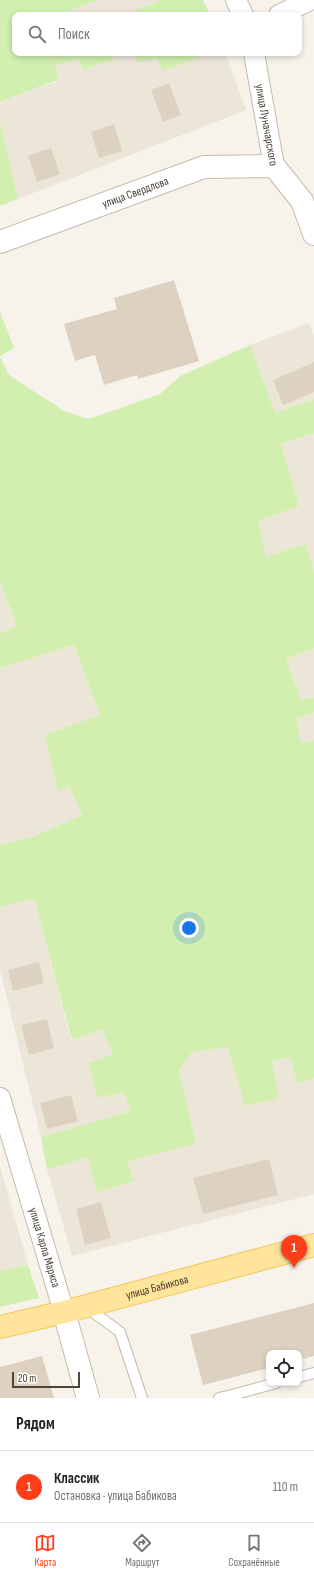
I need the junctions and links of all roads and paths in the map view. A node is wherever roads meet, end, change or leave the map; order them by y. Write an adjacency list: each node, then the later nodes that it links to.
1 (236, 0): 3 (street)
2 (310, 0): 4 (street)
3 (242, 12)
4 (285, 12)
5 (255, 56): 6 (street, улица Луначарского)
6 (274, 166): 7 (street, улица Луначарского); 8 (street, улица Свердлова)
7 (314, 234)
8 (0, 242)
9 (0, 1102): 12 (street, улица Карла Маркса)
10 (314, 1244): 11 (main road, улица Бабикова)
11 (85, 1306): 12 (main road, улица Бабикова); 19 (lane)
12 (64, 1312): 13 (main road, улица Бабикова); 18 (street, улица Карла Маркса)
13 (0, 1327)
14 (314, 1373): 15 (lane)
15 (302, 1376)
16 (266, 1386): 17 (lane)
17 (232, 1396): 20 (lane)
18 (88, 1398)
19 (142, 1398)
20 (219, 1398)

